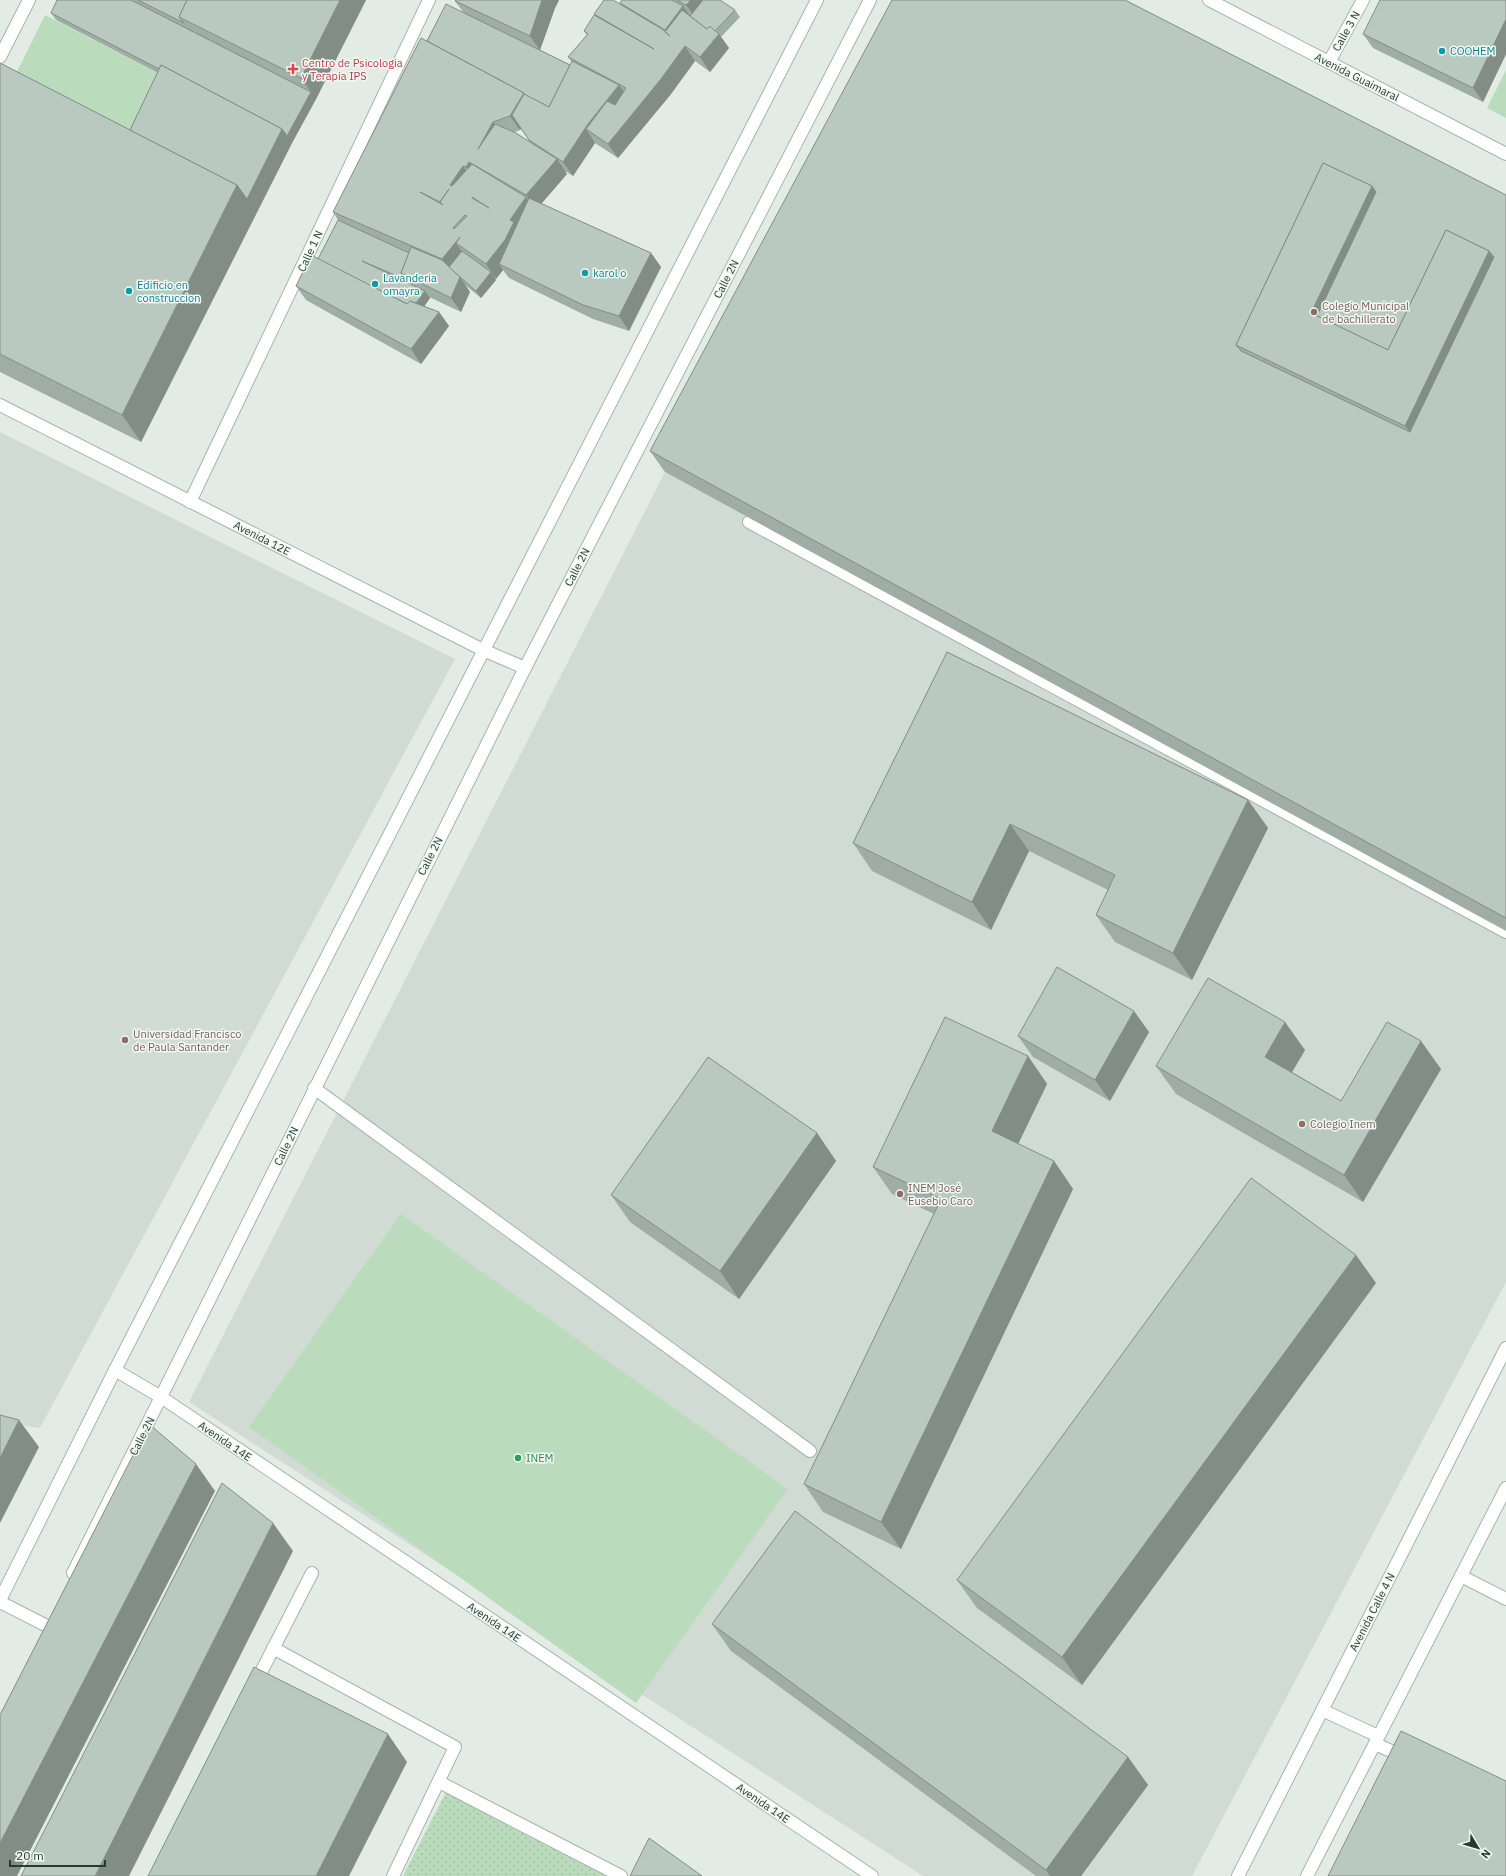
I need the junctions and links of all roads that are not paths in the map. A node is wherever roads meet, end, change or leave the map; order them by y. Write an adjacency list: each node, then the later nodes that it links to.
1 (29, 0): 7 (street)
2 (429, 0): 11 (street, Calle 1 N)
3 (817, 0): 13 (street)
4 (870, 0): 14 (street, Calle 2N)
5 (1209, 0): 8 (street, Avenida Guaimaral)
6 (1363, 0): 8 (street, Calle 3 N)
7 (0, 57)
8 (1329, 62): 9 (street, Avenida Guaimaral)
9 (1506, 154)
10 (0, 406): 11 (street, Avenida 12E)
11 (190, 502): 13 (street, Avenida 12E)
12 (749, 522): 15 (street)
13 (483, 650): 14 (street, Avenida 12E); 18 (street)
14 (525, 668): 16 (street, Calle 2N)
15 (1506, 932)
16 (314, 1088): 19 (street, Calle 2N); 20 (street)
17 (1506, 1348): 30 (street, Avenida Calle 4 N)
18 (115, 1370): 19 (street, Avenida 14E); 26 (street)
19 (161, 1397): 24 (street, Calle 2N); 36 (street, Avenida 14E)
20 (810, 1451)
21 (1506, 1488): 23 (street)
22 (312, 1573): 28 (street)
23 (1461, 1576): 25 (street); 31 (street)
24 (68, 1583)
25 (1506, 1599)
26 (0, 1601): 27 (street)
27 (40, 1640)
28 (273, 1648): 29 (street); 33 (street)
29 (248, 1698)
30 (1322, 1710): 31 (street); 37 (street, Avenida Calle 4 N)
31 (1376, 1740): 32 (street); 38 (street)
32 (1417, 1762)
33 (439, 1782): 34 (street); 35 (street)
34 (393, 1876)
35 (621, 1876)
36 (872, 1876)
37 (1238, 1876)
38 (1306, 1876)

